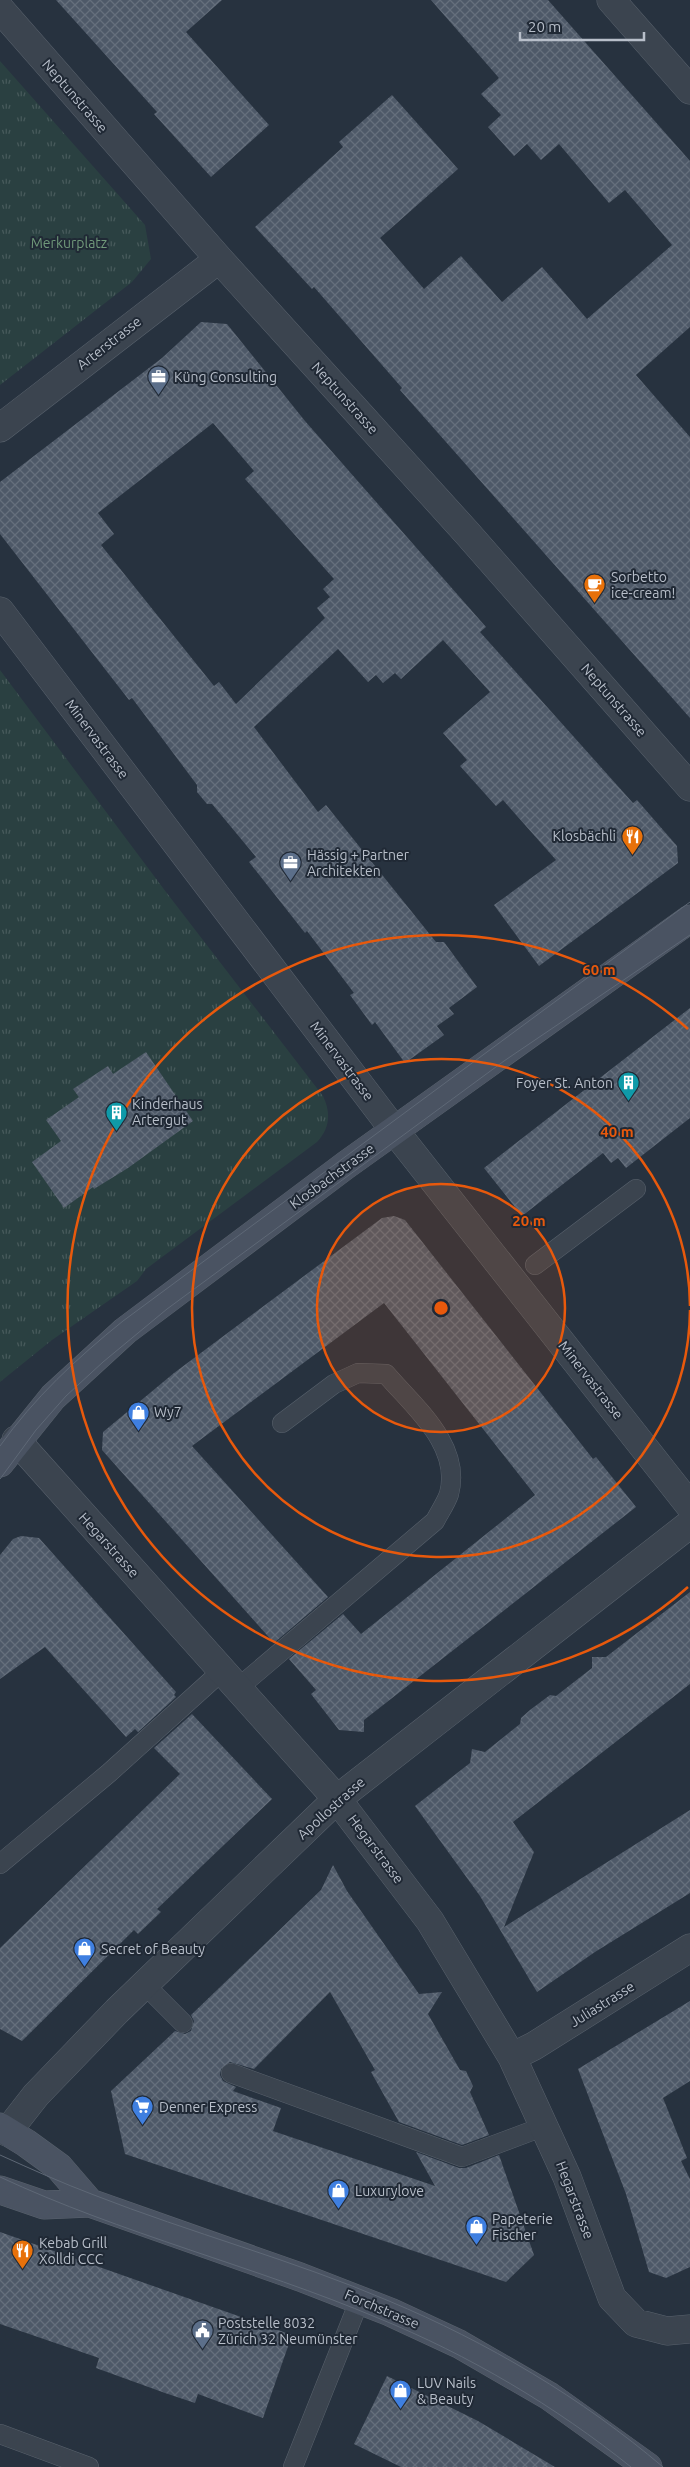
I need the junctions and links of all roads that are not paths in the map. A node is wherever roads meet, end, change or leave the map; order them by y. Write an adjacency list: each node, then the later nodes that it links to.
1 (612, 0): 3 (street)
2 (0, 9): 4 (street, Neptunstrasse)
3 (690, 90)
4 (219, 259): 5 (street, Arterstrasse); 7 (street, Neptunstrasse)
5 (0, 428)
6 (0, 611): 9 (street, Minervastrasse)
7 (690, 787)
8 (690, 919): 9 (street, Klosbachstrasse)
9 (394, 1130): 13 (street, Klosbachstrasse); 15 (street, Minervastrasse)
10 (636, 1189): 11 (lane)
11 (535, 1265)
12 (282, 1423): 17 (lane)
13 (16, 1440): 14 (street, Klosbachstrasse); 17 (street, Hegarstrasse)
14 (0, 1463)
15 (690, 1506)
16 (690, 1524): 18 (street, Apollostrasse)
17 (230, 1679): 18 (street, Hegarstrasse); 19 (lane)
18 (337, 1799): 21 (street, Apollostrasse); 23 (street, Hegarstrasse)
19 (0, 1864)
20 (690, 1948): 23 (street, Juliastrasse)
21 (145, 1984): 22 (lane); 26 (street, Apollostrasse)
22 (183, 2023)
23 (512, 2057): 25 (street, Hegarstrasse)
24 (231, 2074): 25 (lane)
25 (544, 2126): 30 (street, Hegarstrasse)
26 (4, 2129): 28 (street, Forchstrasse)
27 (0, 2190): 28 (street, Forchstrasse)
28 (90, 2203): 29 (street, Forchstrasse)
29 (360, 2299): 33 (lane); 34 (street, Forchstrasse)
30 (690, 2329)
31 (0, 2434): 32 (lane)
32 (89, 2467)
33 (293, 2467)
34 (648, 2467)

